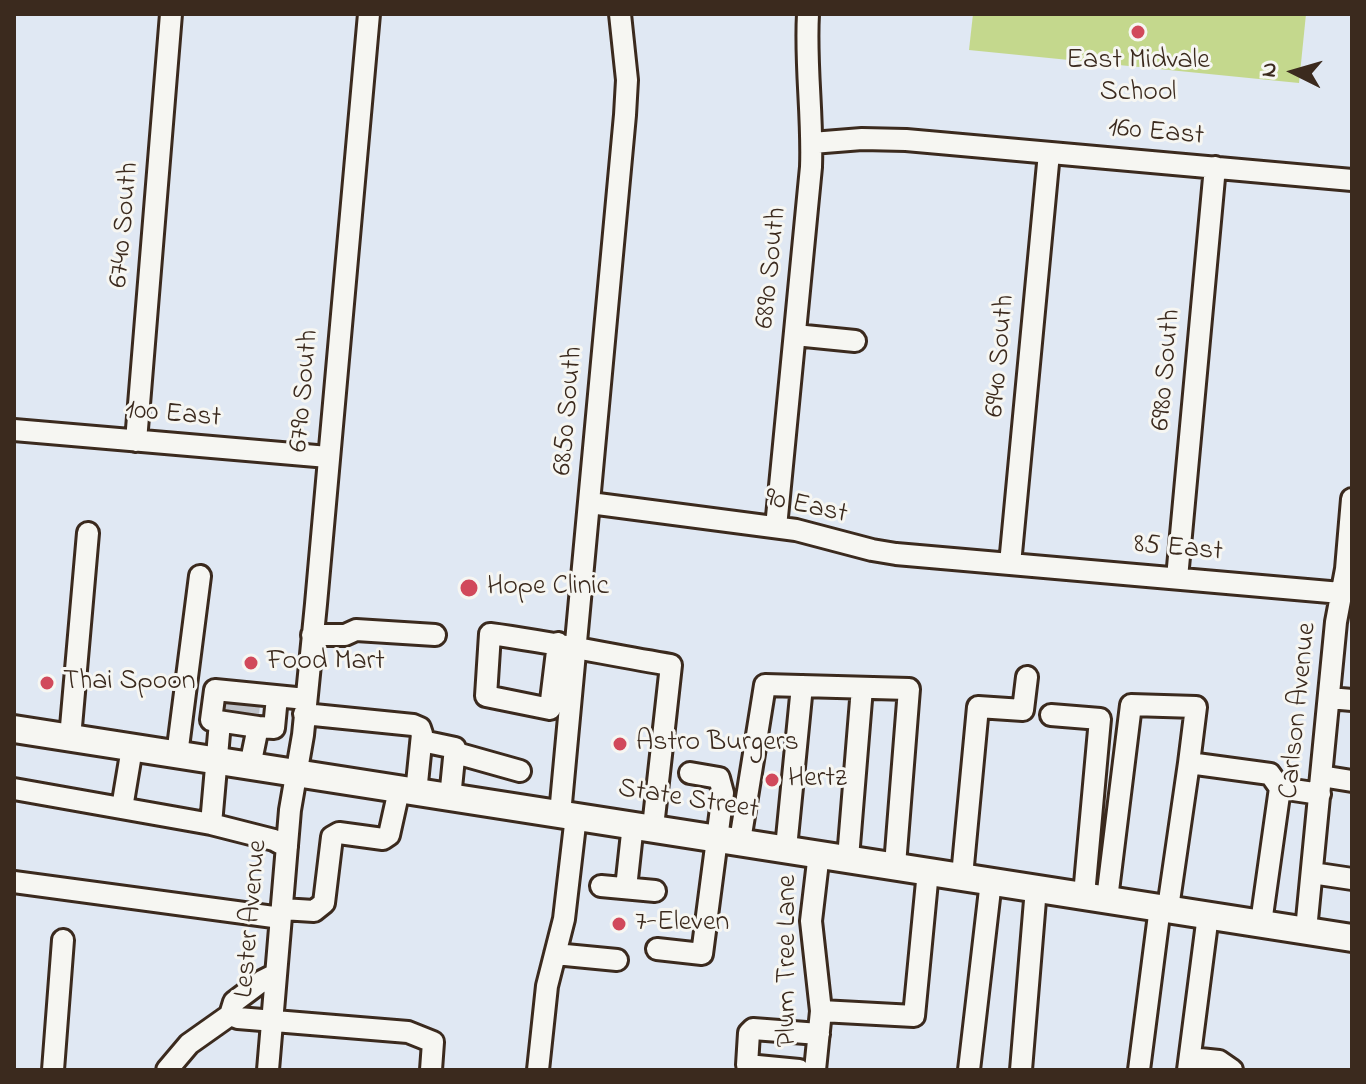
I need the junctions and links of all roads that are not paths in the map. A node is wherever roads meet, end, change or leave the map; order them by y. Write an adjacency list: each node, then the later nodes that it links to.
1 (171, 14): 12 (street, 6740 South)
2 (369, 14): 13 (street, 6790 South)
3 (620, 14): 15 (street, 6850 South)
4 (808, 14): 5 (street, 6890 South)
5 (812, 143): 6 (street, 160 East); 9 (street, 6890 South)
6 (1049, 153): 7 (street, 160 East); 18 (street, 6940 South)
7 (1215, 167): 8 (street, 160 East); 20 (street, 6980 South)
8 (1352, 180)
9 (795, 335): 10 (street); 16 (street, 6890 South)
10 (855, 341)
11 (14, 430): 12 (street, 100 East)
12 (136, 441): 13 (street, 100 East)
13 (328, 457): 22 (street, 6790 South)
14 (1352, 499): 21 (street, Carlson Avenue)
15 (590, 503): 16 (street, 90 East); 24 (street, 6850 South)
16 (776, 527): 18 (street, 90 East)
17 (88, 533): 35 (street)
18 (1010, 564): 20 (street, 85 East)
19 (200, 576): 39 (street)
20 (1177, 578): 21 (street, 85 East)
21 (1341, 593): 29 (street, Carlson Avenue)
22 (312, 635): 23 (street); 31 (street, 6790 South)
23 (435, 635)
24 (567, 646): 24 (street); 53 (street, 6850 South); 55 (street)
25 (1027, 677): 64 (street)
26 (802, 686): 27 (street); 56 (street); 58 (street)
27 (862, 688): 60 (street); 61 (street)
28 (277, 697): 31 (street); 32 (street); 32 (street)
29 (1329, 698): 30 (street); 47 (street, Carlson Avenue)
30 (1352, 700)
31 (305, 707): 36 (street); 45 (street, 6790 South)
32 (240, 713): 40 (street); 42 (street)
33 (1051, 715): 72 (street)
34 (14, 729): 35 (main road, State Street)
35 (70, 738): 37 (main road, State Street)
36 (422, 741): 38 (street); 50 (street)
37 (132, 748): 39 (main road, State Street); 52 (street)
38 (456, 753): 43 (street); 51 (street)
39 (177, 755): 40 (main road, State Street)
40 (215, 761): 42 (main road, State Street); 54 (street)
41 (1189, 763): 48 (street); 72 (street); 73 (street)
42 (250, 766): 45 (main road, State Street)
43 (520, 771)
44 (690, 773): 56 (street)
45 (297, 774): 50 (main road, State Street); 57 (street, Lester Avenue)
46 (1352, 781): 47 (street)
47 (1320, 785): 48 (street); 63 (street, Carlson Avenue)
48 (1280, 788): 76 (street)
49 (14, 789): 52 (street)
50 (407, 791): 51 (main road, State Street); 74 (street)
51 (450, 798): 53 (main road, State Street)
52 (122, 808): 54 (street)
53 (568, 815): 55 (main road, State Street); 81 (street, 6850 South)
54 (211, 824): 57 (street)
55 (643, 826): 56 (main road, State Street); 69 (street)
56 (729, 839): 58 (main road, State Street); 80 (street)
57 (287, 847): 74 (street, Lester Avenue)
58 (786, 848): 59 (main road, State Street)
59 (819, 853): 60 (main road, State Street); 84 (street, Plum Tree Lane)
60 (848, 858): 61 (main road, State Street)
61 (895, 865): 62 (main road, State Street)
62 (928, 871): 64 (main road, State Street); 84 (street)
63 (1312, 873): 65 (street); 77 (street, Carlson Avenue)
64 (962, 876): 66 (main road, State Street)
65 (1352, 879)
66 (991, 881): 70 (main road, State Street); 96 (street)
67 (14, 882): 74 (street)
68 (601, 886): 69 (street)
69 (626, 888): 71 (street)
70 (1036, 888): 72 (main road, State Street); 97 (street)
71 (655, 891)
72 (1095, 897): 73 (main road, State Street)
73 (1164, 908): 75 (main road, State Street); 98 (street)
74 (281, 914): 83 (street, Lester Avenue)
75 (1208, 915): 76 (main road, State Street); 88 (street)
76 (1261, 923): 77 (main road, State Street)
77 (1306, 930): 78 (main road, State Street)
78 (1352, 938)
79 (63, 940): 89 (street)
80 (657, 949)
81 (555, 954): 82 (street); 93 (street, 6850 South)
82 (617, 960)
83 (276, 974): 85 (street); 86 (street, Lester Avenue)
84 (821, 1011): 87 (street, Plum Tree Lane)
85 (230, 1015): 86 (street); 90 (street)
86 (273, 1020): 91 (street, Lester Avenue); 92 (street)
87 (819, 1034): 94 (street); 95 (street, Plum Tree Lane)
88 (1189, 1064): 99 (street)
89 (53, 1070)
90 (167, 1070)
91 (268, 1070)
92 (431, 1070)
93 (538, 1070)
94 (799, 1070)
95 (815, 1070)
96 (969, 1070)
97 (1021, 1070)
98 (1139, 1070)
99 (1232, 1070)

